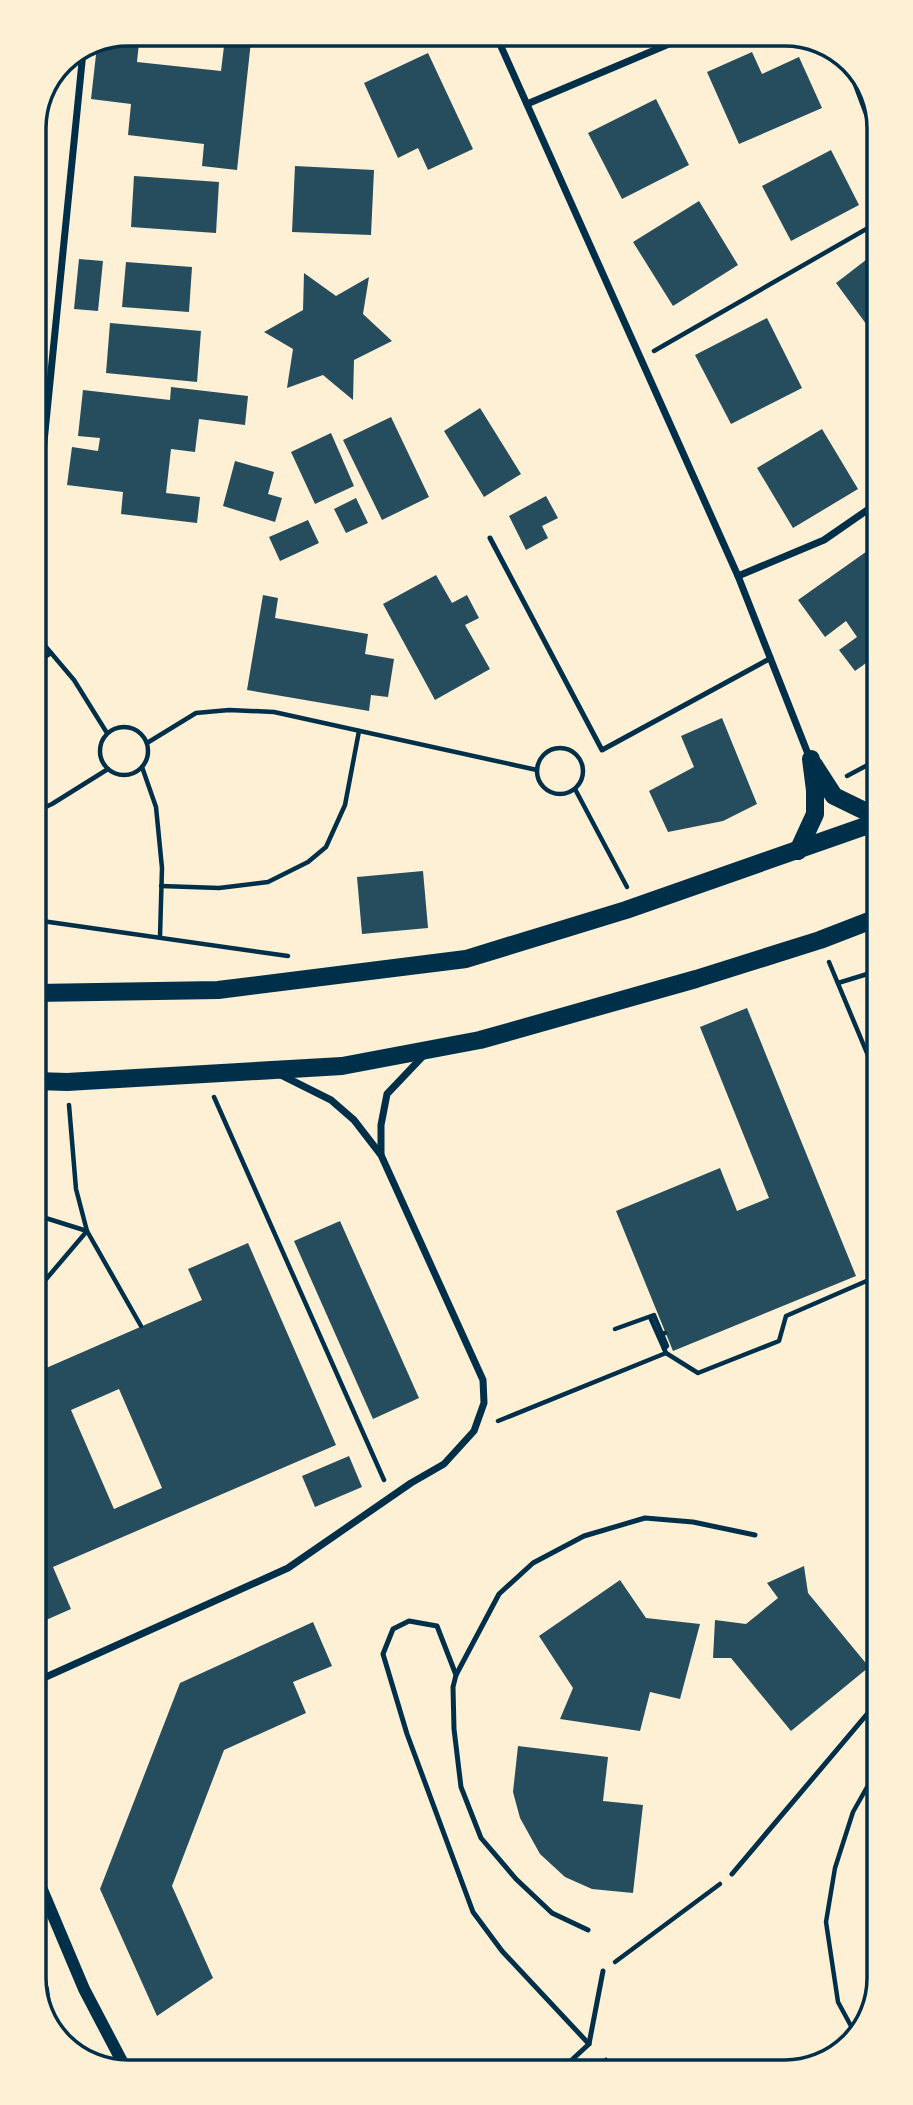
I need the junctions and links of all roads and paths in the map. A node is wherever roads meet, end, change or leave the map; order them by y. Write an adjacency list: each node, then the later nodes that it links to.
1 (501, 46): 5 (street)
2 (665, 46): 5 (street)
3 (82, 60): 9 (street)
4 (855, 85): 6 (path)
5 (527, 104): 8 (street)
6 (866, 114)
7 (867, 229): 8 (path)
8 (640, 359): 12 (street)
9 (46, 424)
10 (867, 510): 12 (street)
11 (490, 538): 16 (lane)
12 (738, 576): 16 (street)
13 (46, 647): 14 (path)
14 (51, 653): 15 (path); 18 (path)
15 (46, 656)
16 (771, 658): 20 (street)
17 (359, 731): 19 (path); 24 (path); 31 (path)
18 (107, 733): 19 (path); 23 (path)
19 (147, 743): 21 (path)
20 (811, 759): 25 (main road); 30 (main road)
21 (142, 766): 23 (path); 31 (path)
22 (867, 766): 25 (path)
23 (108, 769): 27 (path)
24 (537, 770): 26 (path); 26 (path)
25 (828, 787): 28 (main road)
26 (575, 789): 32 (path)
27 (46, 807)
28 (867, 812)
29 (867, 826): 30 (main road)
30 (798, 850): 32 (main road)
31 (161, 886): 35 (path)
32 (637, 906): 40 (main road)
33 (46, 921): 35 (path)
34 (867, 922): 36 (main road)
35 (160, 936): 37 (path)
36 (820, 940): 39 (path); 41 (main road)
37 (298, 957)
38 (867, 974): 39 (path)
39 (838, 983): 42 (path)
40 (46, 993)
41 (430, 1049): 43 (main road); 47 (street)
42 (867, 1053)
43 (270, 1070): 44 (main road); 47 (street)
44 (204, 1074): 46 (main road); 57 (path)
45 (45, 1081): 46 (main road)
46 (67, 1082): 49 (path)
47 (381, 1154): 56 (street)
48 (45, 1218): 49 (path)
49 (87, 1231): 50 (path); 53 (path)
50 (45, 1280)
51 (867, 1281): 55 (path)
52 (650, 1317): 54 (path); 55 (path); 55 (path)
53 (141, 1326)
54 (615, 1329)
55 (665, 1351): 56 (path)
56 (474, 1431): 57 (street)
57 (391, 1496): 60 (street)
58 (755, 1535): 59 (lane)
59 (456, 1675): 65 (lane); 68 (lane)
60 (45, 1677)
61 (867, 1714): 63 (lane)
62 (867, 1787): 67 (path)
63 (733, 1874): 66 (path)
64 (45, 1897): 69 (street)
65 (588, 1930)
66 (603, 1971): 68 (lane)
67 (851, 2026)
68 (589, 2045): 70 (lane)
69 (121, 2059)
70 (572, 2060)

